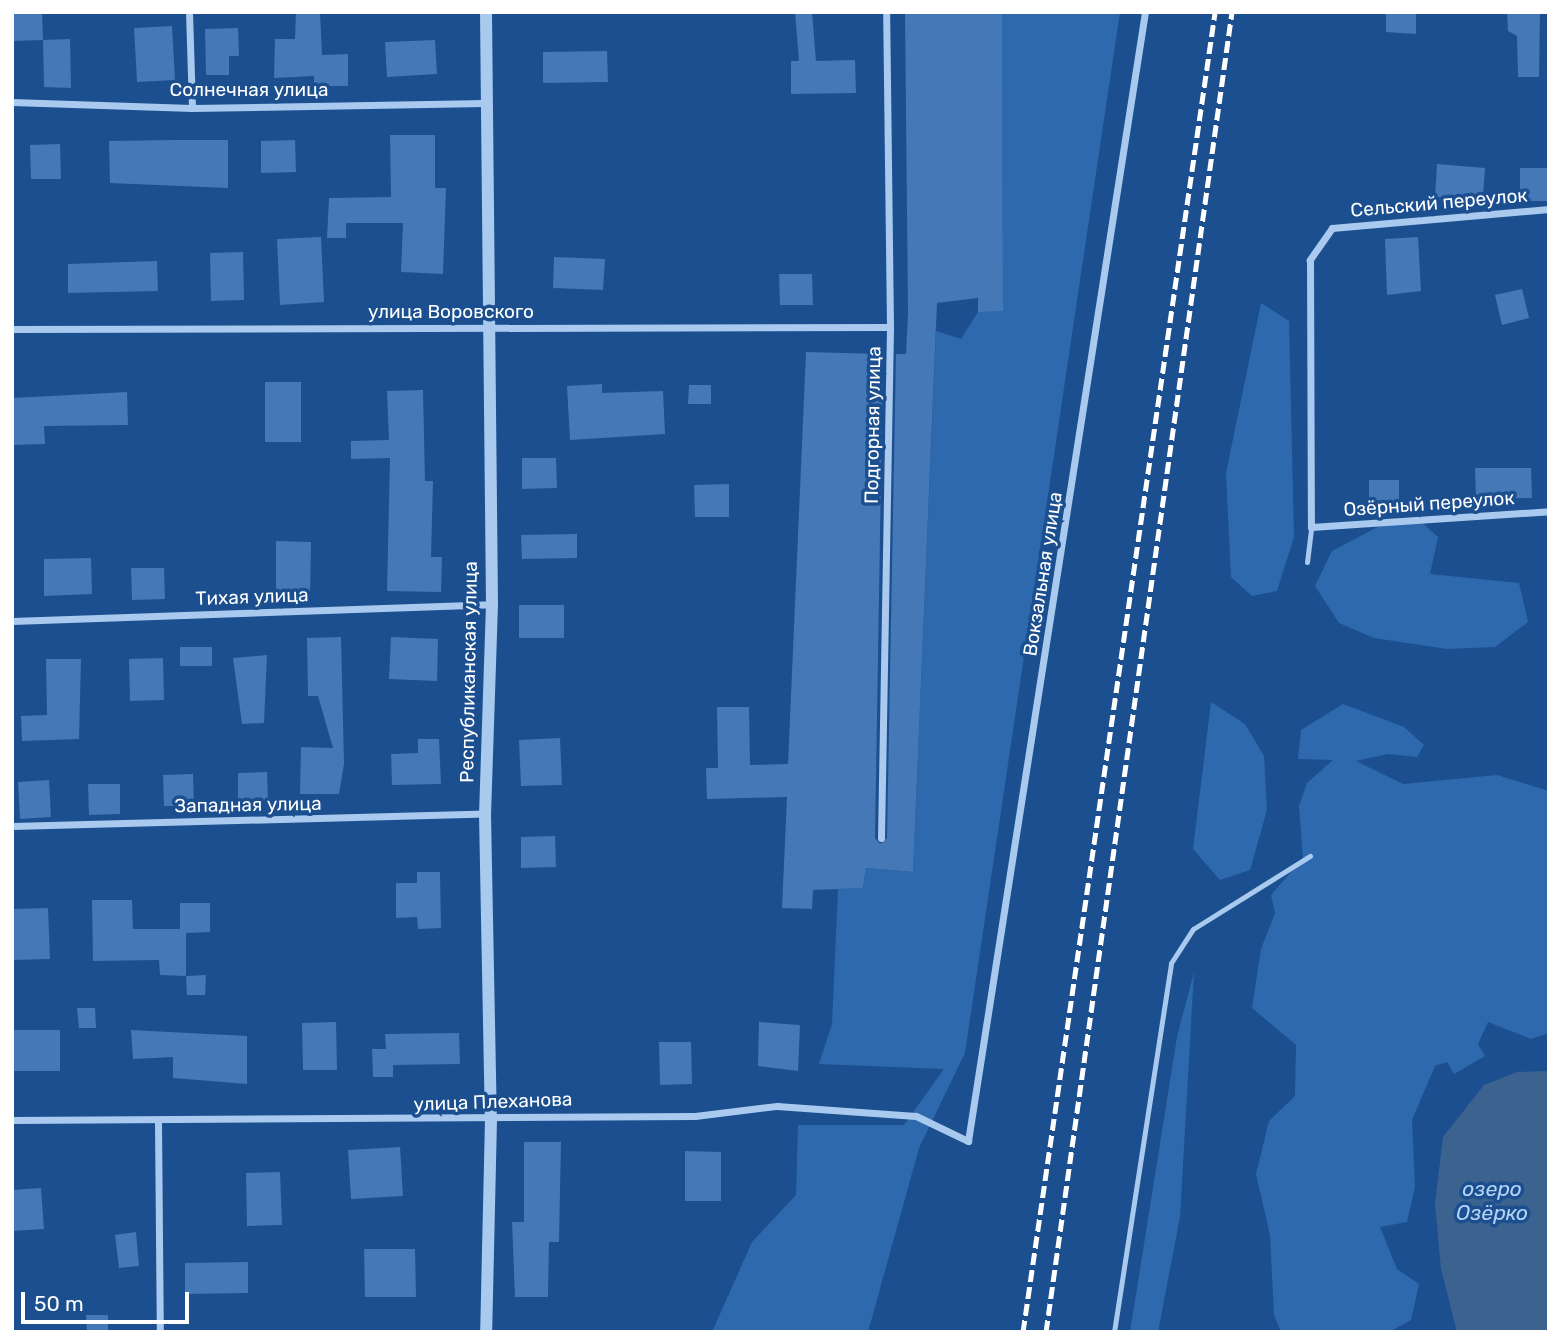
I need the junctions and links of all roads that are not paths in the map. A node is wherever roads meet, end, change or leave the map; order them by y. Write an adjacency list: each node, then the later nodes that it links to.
1 (189, 12): 7 (street)
2 (485, 12): 6 (street, Республиканская улица)
3 (886, 12): 9 (street, Подгорная улица)
4 (1145, 12): 24 (street, Вокзальная улица)
5 (12, 102): 7 (street, Солнечная улица)
6 (485, 103): 7 (street, Солнечная улица); 10 (street, Республиканская улица)
7 (192, 108)
8 (1549, 209): 13 (street, Сельский переулок)
9 (890, 327): 10 (street, улица Воровского); 19 (street, Подгорная улица)
10 (488, 328): 11 (street, улица Воровского); 15 (street, Республиканская улица)
11 (12, 330)
12 (1549, 511): 13 (street, Озёрный переулок)
13 (1311, 527): 14 (lane)
14 (1307, 562)
15 (492, 604): 16 (street, Тихая улица); 17 (street, Республиканская улица)
16 (12, 621)
17 (485, 814): 18 (street, Западная улица); 21 (street, Республиканская улица)
18 (12, 826)
19 (881, 838)
20 (1310, 856): 27 (lane)
21 (491, 1119): 23 (street, улица Плеханова); 24 (street, улица Плеханова); 26 (street, Республиканская улица)
22 (12, 1120): 23 (street, улица Плеханова)
23 (158, 1122): 25 (street)
24 (968, 1141)
25 (160, 1332)
26 (486, 1332)
27 (1114, 1332)

